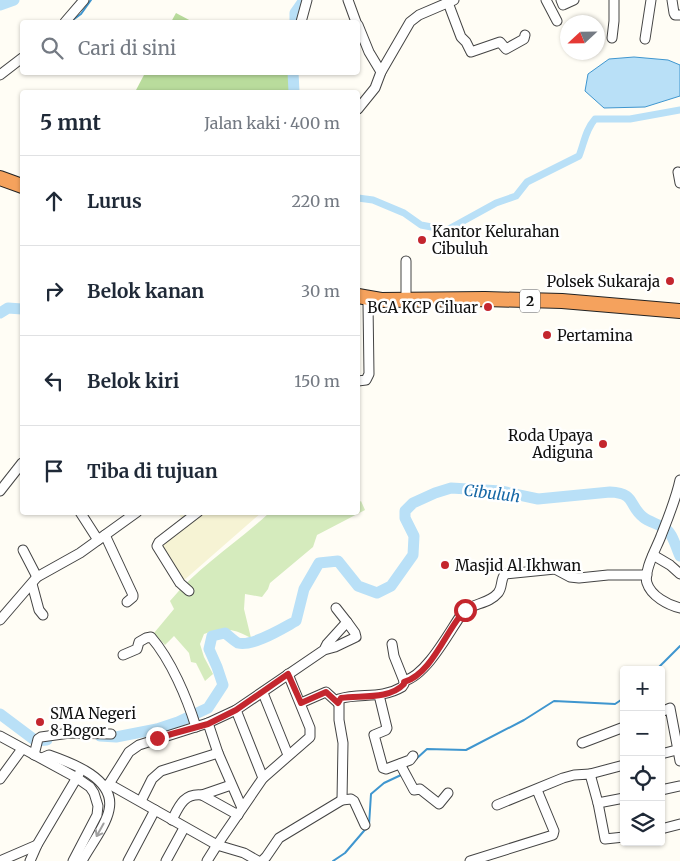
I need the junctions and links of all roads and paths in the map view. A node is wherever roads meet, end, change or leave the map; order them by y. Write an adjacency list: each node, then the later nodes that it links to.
1 (84, 0): 12 (street)
2 (307, 0): 13 (street)
3 (348, 0): 14 (street)
4 (546, 0): 15 (street)
5 (561, 0): 6 (street)
6 (574, 0)
7 (614, 0): 18 (street)
8 (651, 0): 19 (street)
9 (672, 0): 11 (street)
10 (449, 1): 17 (street); 21 (street)
11 (680, 15)
12 (67, 20)
13 (302, 20)
14 (356, 20)
15 (557, 21)
16 (360, 31): 21 (street)
17 (525, 35)
18 (612, 38)
19 (646, 39)
20 (20, 60): 22 (street)
21 (381, 72): 23 (street)
22 (0, 75)
23 (360, 107)
24 (678, 172): 26 (street)
25 (0, 178): 27 (highway)
26 (680, 182)
27 (20, 185)
28 (406, 261): 29 (street)
29 (406, 300): 30 (highway, 2); 31 (highway, 2)
30 (366, 301): 32 (street)
31 (680, 310)
32 (360, 380)
33 (20, 466): 35 (street)
34 (680, 480): 36 (street)
35 (0, 491)
36 (679, 492): 42 (street)
37 (82, 515): 40 (street)
38 (133, 515): 40 (street)
39 (194, 515): 46 (street)
40 (101, 538): 45 (street); 47 (street)
41 (23, 550): 45 (street)
42 (653, 555): 43 (street); 44 (street)
43 (680, 574)
44 (647, 575): 49 (street); 57 (street)
45 (35, 580): 50 (street); 51 (street)
46 (189, 591)
47 (127, 602)
48 (336, 608): 52 (street)
49 (680, 608)
50 (42, 616)
51 (0, 620)
52 (347, 622): 54 (street); 54 (street)
53 (392, 644): 57 (street)
54 (324, 650): 56 (street)
55 (123, 655): 64 (street)
56 (288, 674): 58 (street); 60 (street)
57 (404, 682): 59 (street)
58 (263, 693): 62 (street); 74 (street)
59 (379, 696): 61 (street); 78 (street)
60 (301, 703): 61 (street); 74 (street)
61 (338, 703): 93 (street)
62 (236, 710): 65 (street); 82 (street)
63 (663, 711): 71 (street)
64 (195, 723): 65 (street); 85 (street)
65 (208, 724): 72 (street)
66 (620, 729): 69 (street)
67 (111, 734): 75 (street)
68 (0, 736): 70 (street)
69 (582, 743)
70 (22, 748): 75 (street); 83 (street)
71 (678, 749): 73 (street); 77 (street)
72 (218, 753): 84 (street); 94 (street)
73 (665, 753)
74 (288, 755): 82 (street)
75 (38, 756): 80 (street)
76 (413, 756): 78 (street)
77 (680, 761)
78 (400, 764): 90 (street)
79 (620, 766): 81 (street)
80 (79, 774): 85 (street); 106 (street); 110 (street)
81 (590, 774): 88 (street); 95 (street)
82 (263, 778): 99 (street)
83 (0, 780)
84 (231, 784): 91 (street); 99 (street)
85 (107, 785): 89 (street); 97 (street)
86 (680, 786): 87 (street)
87 (665, 789)
88 (537, 790): 96 (street); 116 (street)
89 (124, 792): 94 (street); 97 (street)
90 (448, 793)
91 (202, 795): 99 (street); 100 (street)
92 (620, 799): 95 (street)
93 (342, 800): 102 (street); 115 (street)
94 (141, 802): 98 (street)
95 (598, 803): 105 (street)
96 (497, 805)
97 (110, 806): 111 (street, one-way to 111)
98 (155, 810): 100 (street); 112 (street)
99 (240, 812): 107 (street)
100 (172, 820): 103 (street)
101 (680, 824): 104 (street)
102 (366, 825)
103 (184, 828): 107 (street); 113 (street)
104 (665, 828)
105 (620, 837)
106 (37, 845): 108 (street); 109 (street)
107 (217, 845): 114 (street); 115 (street)
108 (6, 860)
109 (30, 861)
110 (74, 861)
111 (82, 861)
112 (128, 861)
113 (166, 861)
114 (207, 861)
115 (260, 861)
116 (470, 861)

